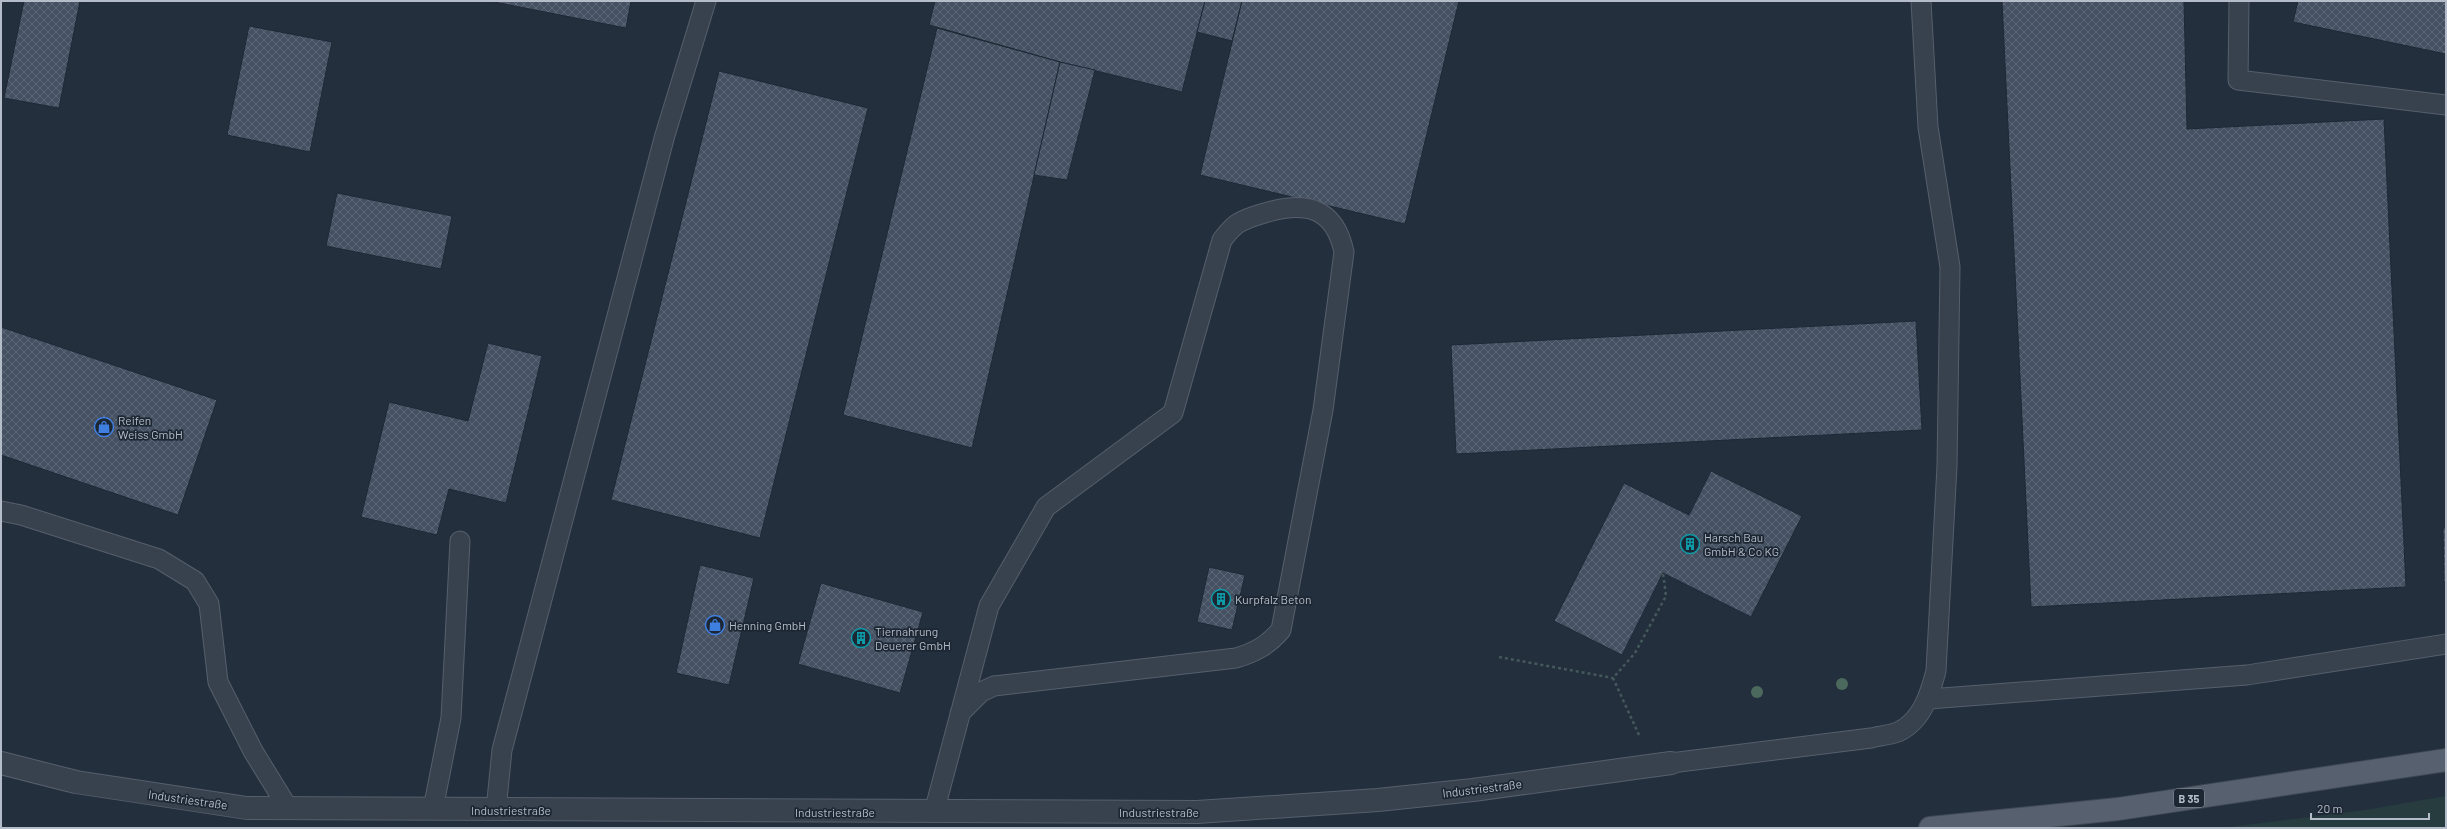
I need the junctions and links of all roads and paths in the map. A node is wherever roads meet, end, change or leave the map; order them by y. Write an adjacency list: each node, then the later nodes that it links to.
1 (706, 1): 18 (lane)
2 (1921, 1): 11 (lane)
3 (2239, 1): 4 (lane)
4 (2446, 105)
5 (1, 511): 16 (lane)
6 (460, 541): 17 (lane)
7 (1663, 573): 10 (path)
8 (2446, 644): 11 (lane)
9 (1499, 657): 10 (path)
10 (1612, 678): 15 (path)
11 (1929, 699): 15 (lane)
12 (960, 713): 12 (lane); 19 (lane)
13 (2446, 760): 20 (main road, B 35)
14 (1, 763): 16 (street, Industriestraße)
15 (1662, 764): 19 (street, Industriestraße)
16 (288, 808): 17 (street, Industriestraße)
17 (433, 809): 18 (street, Industriestraße)
18 (496, 810): 19 (street, Industriestraße)
19 (934, 812)
20 (1930, 828)

